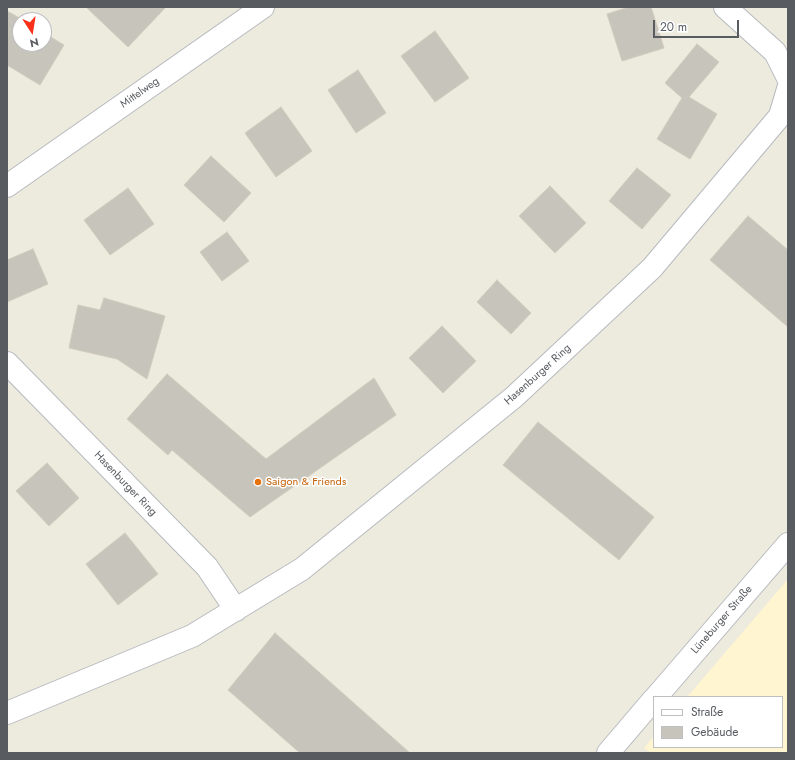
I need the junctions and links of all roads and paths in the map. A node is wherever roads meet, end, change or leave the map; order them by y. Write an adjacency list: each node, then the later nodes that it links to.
1 (263, 7): 5 (street, Mittelweg)
2 (726, 7): 3 (street)
3 (788, 78)
4 (788, 89): 8 (street, Hasenburger Ring)
5 (10, 179)
6 (7, 363): 8 (street, Hasenburger Ring)
7 (788, 544): 9 (street, Lüneburger Straße)
8 (236, 610): 11 (street, Hasenburger Ring)
9 (657, 696)
10 (653, 700): 12 (street, Lüneburger Straße)
11 (7, 714)
12 (608, 753)

